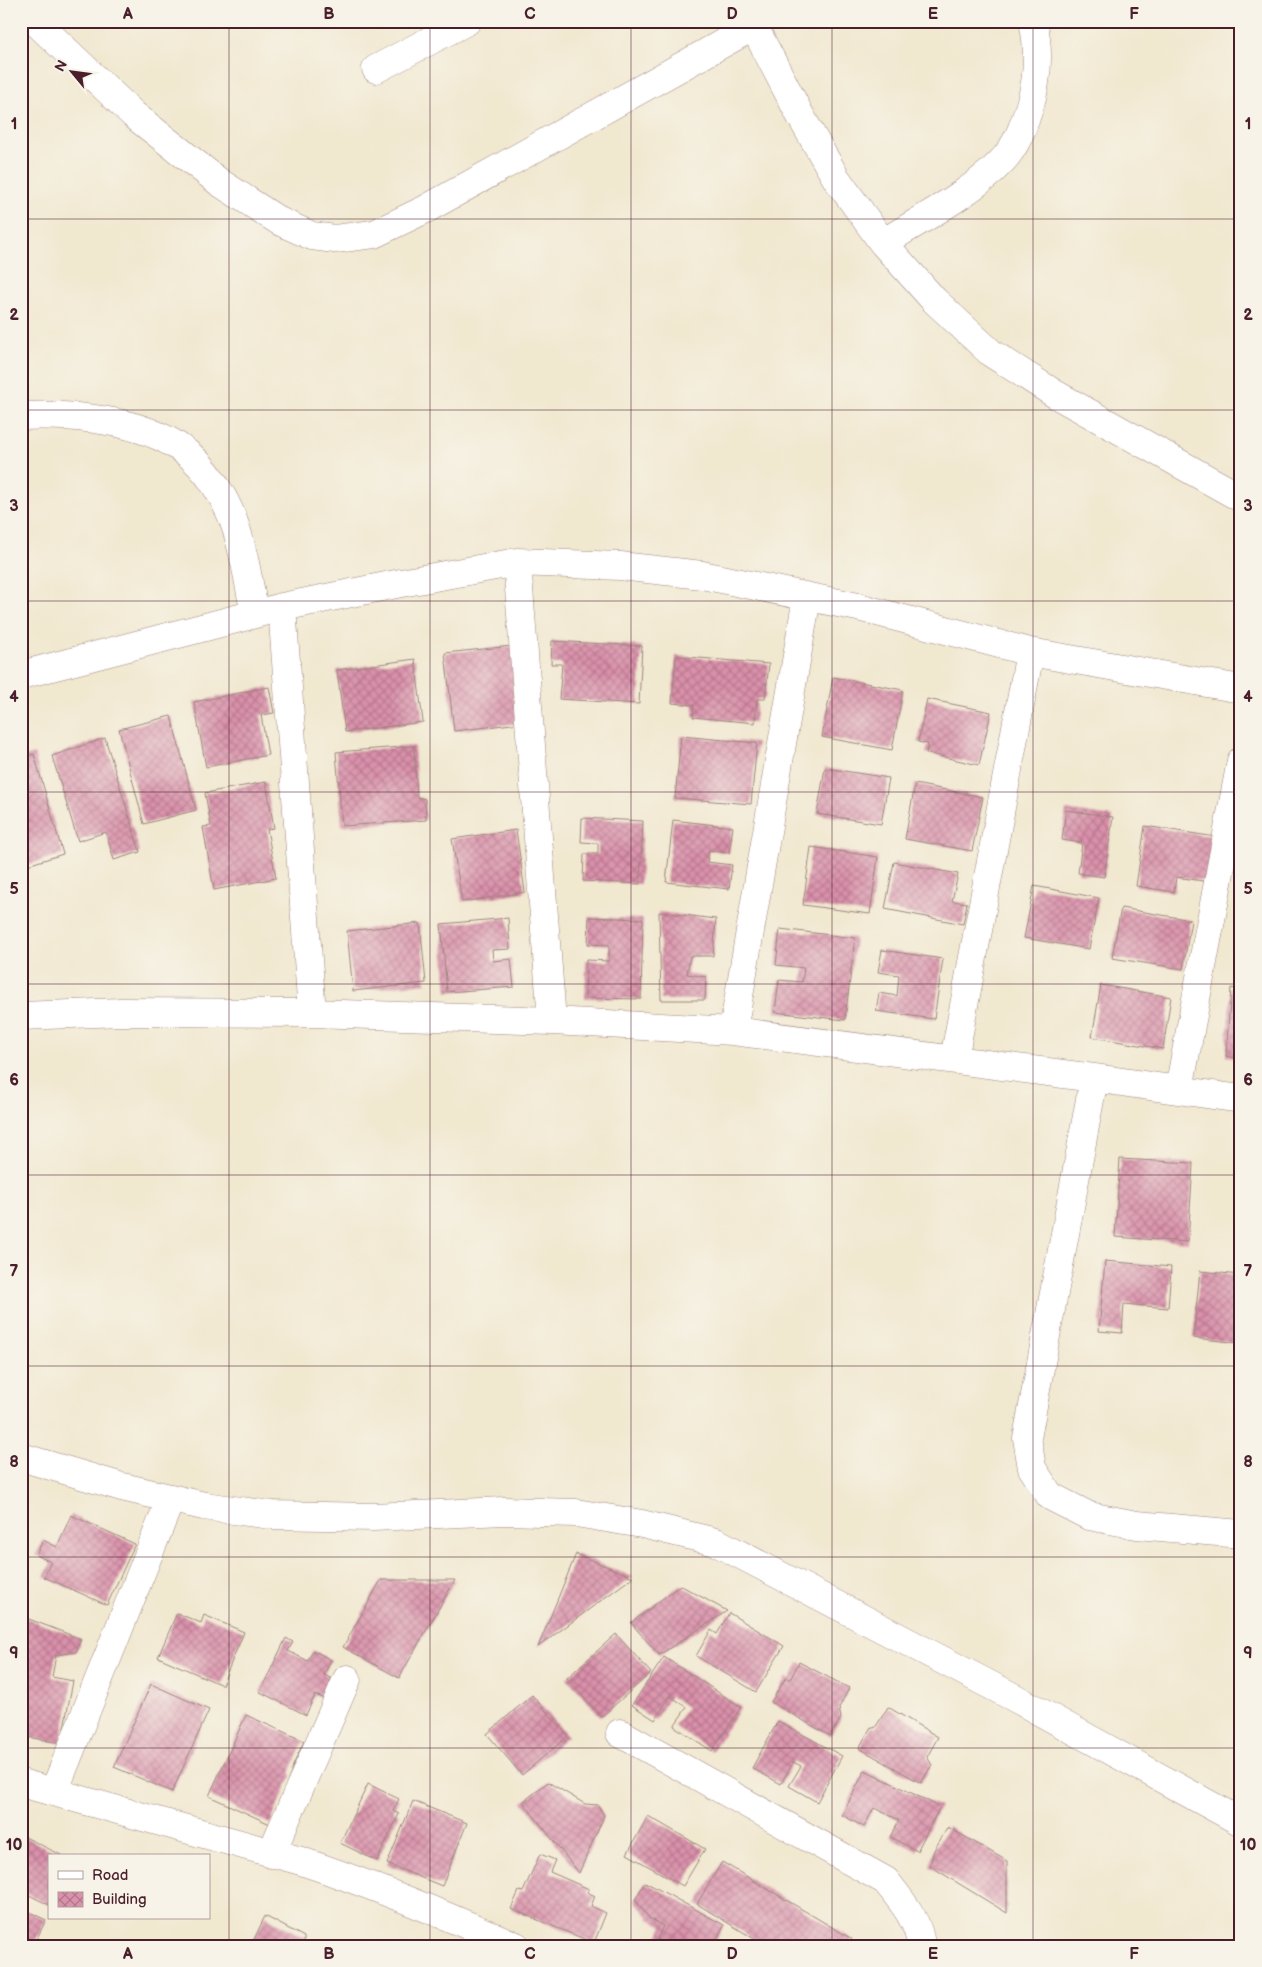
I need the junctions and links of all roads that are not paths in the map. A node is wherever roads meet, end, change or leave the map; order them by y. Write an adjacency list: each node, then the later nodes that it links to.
1 (35, 21): 4 (street)
2 (467, 21): 5 (street)
3 (1033, 21): 6 (street)
4 (752, 24): 6 (street)
5 (376, 70)
6 (883, 242): 8 (street)
7 (21, 416): 14 (street)
8 (1212, 484): 9 (street); 10 (street)
9 (1241, 498)
10 (1241, 516)
11 (517, 562): 12 (street); 13 (street); 21 (street)
12 (807, 597): 15 (street); 22 (street)
13 (282, 607): 14 (street); 19 (street)
14 (255, 614): 16 (street)
15 (1030, 652): 17 (street); 23 (street)
16 (21, 675)
17 (1241, 689)
18 (1241, 761): 25 (street)
19 (312, 1013): 20 (street); 21 (street)
20 (21, 1016)
21 (552, 1021): 22 (street)
22 (733, 1031): 23 (street)
23 (954, 1059): 24 (street)
24 (1094, 1078): 25 (street); 29 (street)
25 (1179, 1089): 26 (street)
26 (1241, 1099)
27 (21, 1457): 28 (street)
28 (171, 1498): 33 (street); 34 (street)
29 (1241, 1534)
30 (348, 1679): 35 (street)
31 (620, 1733): 37 (street)
32 (21, 1783): 33 (street)
33 (54, 1792): 35 (street)
34 (1241, 1822)
35 (271, 1854): 36 (street)
36 (516, 1946)
37 (921, 1946)

